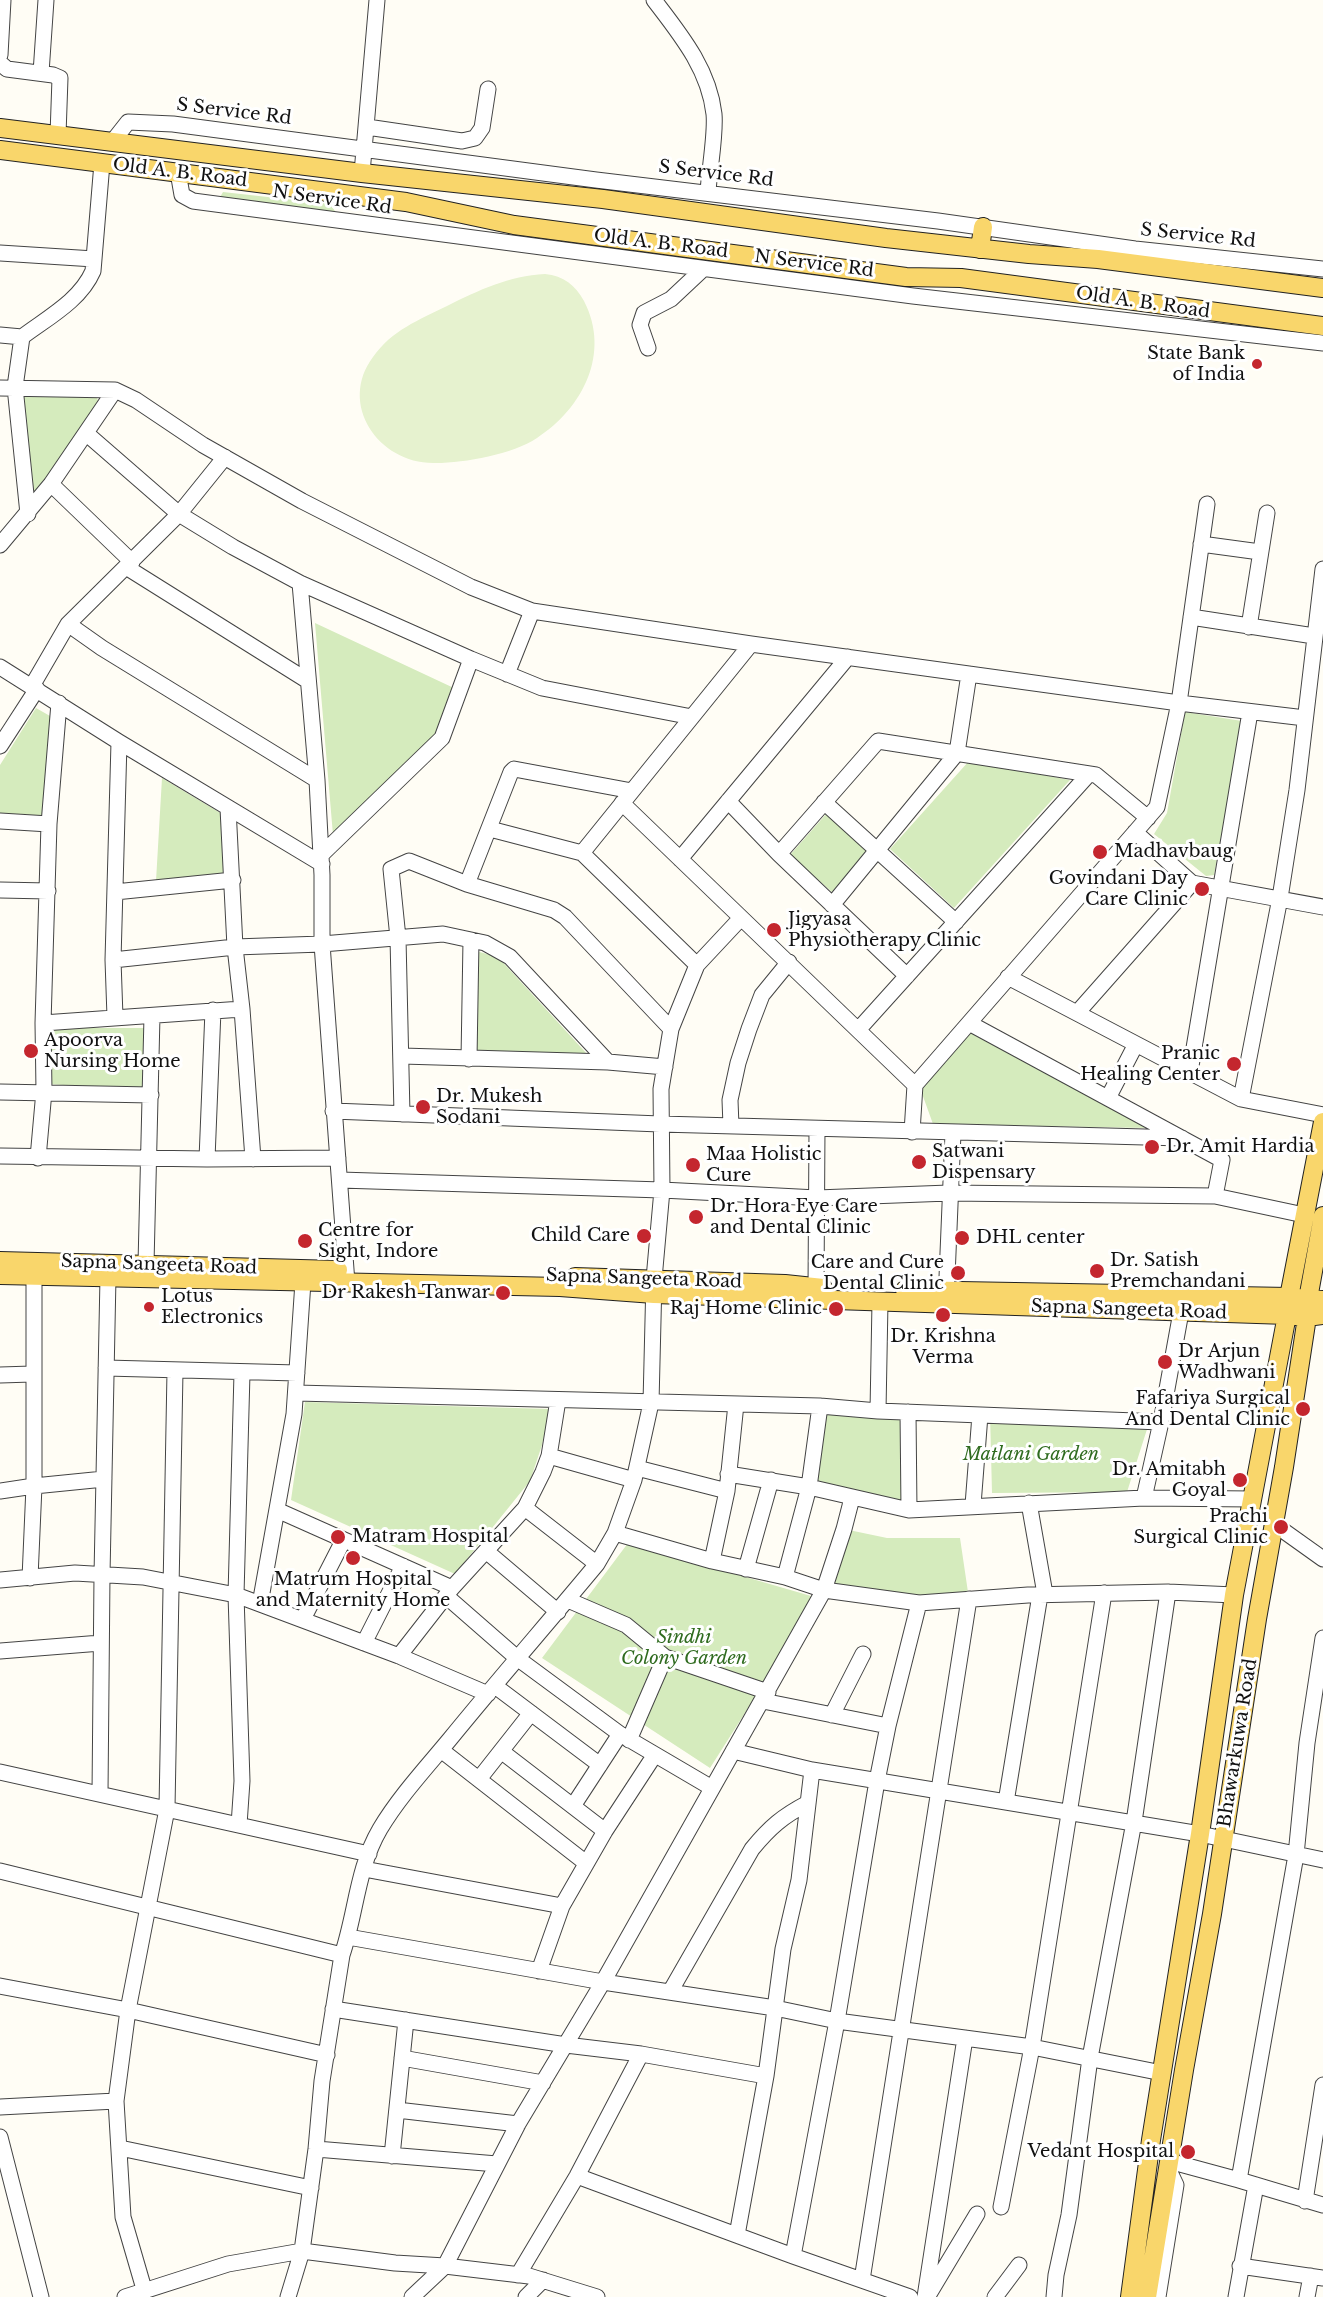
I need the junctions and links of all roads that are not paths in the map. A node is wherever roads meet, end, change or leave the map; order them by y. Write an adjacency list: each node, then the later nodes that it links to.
1 (3, 0): 5 (street)
2 (45, 0): 7 (street)
3 (377, 0): 9 (street)
4 (654, 0): 18 (street)
5 (0, 55)
6 (0, 63): 7 (street)
7 (41, 74): 11 (street)
8 (488, 89): 9 (street)
9 (367, 127): 13 (street)
10 (0, 128): 11 (main road, Old A. B. Road)
11 (58, 135): 12 (main road, Old A. B. Road)
12 (113, 141): 13 (street, S Service Rd); 17 (main road, Old A. B. Road)
13 (365, 148): 17 (street); 18 (street, S Service Rd)
14 (0, 150): 15 (main road, Old A. B. Road)
15 (102, 163): 16 (main road, Old A. B. Road); 22 (street)
16 (178, 172): 23 (street, N Service Rd); 25 (main road, Old A. B. Road)
17 (362, 173): 20 (main road, Old A. B. Road)
18 (708, 193): 19 (street, S Service Rd)
19 (983, 227): 20 (main road); 24 (street, S Service Rd)
20 (980, 249): 26 (main road, Old A. B. Road)
21 (0, 253): 22 (street)
22 (94, 259): 30 (street)
23 (703, 269): 27 (street, N Service Rd); 32 (street)
24 (1323, 269)
25 (961, 279): 27 (street); 28 (main road, Old A. B. Road)
26 (1323, 288)
27 (990, 304): 31 (street, N Service Rd)
28 (1323, 326)
29 (0, 335): 30 (street)
30 (22, 337): 33 (street)
31 (1323, 343)
32 (648, 348)
33 (8, 388): 34 (street); 40 (street)
34 (115, 390): 35 (street); 36 (street)
35 (87, 434): 37 (street); 41 (street)
36 (225, 457): 41 (street); 49 (street)
37 (51, 484): 40 (street); 45 (street)
38 (1207, 504): 42 (street)
39 (1267, 513): 44 (street)
40 (28, 514): 43 (street)
41 (179, 514): 45 (street); 47 (street)
42 (1201, 544): 44 (street); 50 (street)
43 (0, 545)
44 (1260, 552): 52 (street)
45 (129, 564): 51 (street); 60 (street)
46 (1323, 569): 48 (street)
47 (300, 583): 56 (street); 60 (street)
48 (1321, 591): 53 (street)
49 (532, 611): 54 (street); 58 (street)
50 (1191, 617): 52 (street); 63 (street)
51 (68, 624): 61 (street); 71 (street)
52 (1249, 627): 53 (street)
53 (1314, 636): 66 (street)
54 (751, 644): 55 (street); 65 (street)
55 (848, 657): 59 (street); 73 (street)
56 (471, 659): 58 (street); 85 (street)
57 (0, 667): 61 (street)
58 (507, 674): 65 (street)
59 (969, 674): 63 (street); 69 (street)
60 (308, 681): 71 (street)
61 (34, 687): 62 (street); 68 (street)
62 (59, 703): 67 (street); 78 (street)
63 (1179, 704): 64 (street); 76 (street)
64 (1250, 712): 66 (street); 89 (street)
65 (692, 717): 72 (street)
66 (1305, 718): 93 (street)
67 (118, 742): 75 (street); 92 (street)
68 (0, 746)
69 (957, 753): 70 (street); 74 (street); 81 (street)
70 (1089, 774): 76 (street); 97 (street)
71 (317, 780): 85 (street)
72 (627, 797): 79 (street); 82 (street); 84 (street)
73 (728, 801): 83 (street); 84 (street)
74 (824, 802): 81 (street); 83 (street)
75 (228, 808): 85 (street); 86 (street)
76 (1148, 818): 80 (street)
77 (0, 821): 78 (street)
78 (50, 824): 91 (street)
79 (490, 829): 82 (street); 88 (street)
80 (1135, 832): 87 (street); 106 (street)
81 (877, 850): 94 (street); 97 (street)
82 (582, 853): 104 (street)
83 (779, 854): 94 (street)
84 (680, 859): 96 (street)
85 (321, 860): 100 (street)
86 (233, 880): 92 (street); 101 (street)
87 (1192, 883): 89 (street); 109 (street)
88 (467, 884): 98 (street); 114 (street)
89 (1221, 887): 93 (street); 121 (street)
90 (0, 890): 91 (street)
91 (48, 891): 112 (street)
92 (115, 892): 102 (street)
93 (1280, 898): 95 (street); 127 (street)
94 (832, 905): 105 (street)
95 (1323, 907)
96 (741, 918): 103 (street); 104 (street)
97 (956, 921): 105 (street)
98 (398, 938): 99 (street); 100 (street); 117 (street)
99 (471, 940): 118 (street); 119 (street)
100 (322, 944): 101 (street); 128 (street)
101 (235, 947): 102 (street); 107 (street)
102 (112, 960): 111 (street)
103 (789, 962): 115 (street); 133 (street)
104 (697, 965): 114 (street)
105 (907, 976): 115 (street)
106 (1008, 977): 109 (street); 113 (street)
107 (242, 1008): 108 (street); 142 (street)
108 (213, 1010): 110 (street); 143 (street)
109 (1077, 1013): 116 (street)
110 (152, 1016): 111 (street); 125 (street)
111 (115, 1017): 112 (street)
112 (43, 1023): 123 (street)
113 (969, 1023): 122 (street); 126 (street)
114 (671, 1029): 120 (street)
115 (858, 1030): 122 (street)
116 (1136, 1044): 121 (street); 126 (street)
117 (402, 1056): 118 (street); 129 (street)
118 (469, 1059): 119 (street)
119 (608, 1062): 120 (street)
120 (664, 1067): 132 (street)
121 (1190, 1072): 127 (street)
122 (915, 1085): 135 (street)
123 (44, 1091): 124 (street); 125 (street); 139 (street)
124 (0, 1092)
125 (151, 1095): 140 (street)
126 (1108, 1098): 137 (street)
127 (1241, 1100): 130 (street)
128 (333, 1111): 129 (street); 141 (street)
129 (402, 1114): 132 (street)
130 (1323, 1115)
131 (1323, 1122): 149 (main road, Bhawarkuwa Road)
132 (660, 1125): 133 (street); 145 (street)
133 (731, 1126): 134 (street)
134 (817, 1129): 135 (street); 148 (street)
135 (912, 1132): 136 (street)
136 (953, 1133): 137 (street); 146 (street)
137 (1182, 1138): 147 (street)
138 (0, 1156): 139 (street)
139 (38, 1158): 140 (street)
140 (150, 1158): 143 (street); 152 (street)
141 (338, 1158): 142 (street); 144 (street)
142 (254, 1159): 143 (street)
143 (207, 1160)
144 (340, 1180): 145 (street); 156 (street)
145 (662, 1190): 148 (street); 158 (street)
146 (950, 1193): 147 (street); 148 (street); 160 (street)
147 (1215, 1196): 149 (street)
148 (817, 1198): 159 (street)
149 (1304, 1215): 162 (main road, Bhawarkuwa Road)
150 (1323, 1216): 163 (main road, Bhawarkuwa Road)
151 (0, 1261): 152 (main road, Sapna Sangeeta Road)
152 (146, 1264): 156 (main road, Sapna Sangeeta Road)
153 (0, 1275): 154 (main road, Sapna Sangeeta Road)
154 (34, 1276): 155 (main road, Sapna Sangeeta Road); 169 (street)
155 (108, 1277): 157 (main road, Sapna Sangeeta Road); 165 (street)
156 (346, 1277): 157 (main road, Sapna Sangeeta Road); 158 (main road, Sapna Sangeeta Road)
157 (303, 1282): 168 (street)
158 (654, 1286): 159 (main road, Sapna Sangeeta Road); 161 (main road, Sapna Sangeeta Road); 173 (street)
159 (816, 1288): 160 (main road, Sapna Sangeeta Road)
160 (946, 1298): 161 (main road, Sapna Sangeeta Road); 162 (main road, Sapna Sangeeta Road); 164 (main road, Sapna Sangeeta Road)
161 (880, 1302): 176 (street)
162 (1288, 1306): 163 (main road); 164 (main road, Sapna Sangeeta Road); 191 (main road, Bhawarkuwa Road)
163 (1315, 1308): 197 (main road, Bhawarkuwa Road)
164 (1180, 1312): 179 (street)
165 (106, 1368): 166 (street); 183 (street)
166 (175, 1371): 167 (street); 210 (street)
167 (242, 1373): 168 (street); 216 (street)
168 (297, 1373): 171 (street)
169 (32, 1374): 170 (street); 185 (street)
170 (0, 1375)
171 (296, 1393): 172 (street); 195 (street)
172 (558, 1400): 173 (street); 180 (street)
173 (651, 1403): 174 (street); 181 (street)
174 (736, 1404): 175 (street); 182 (street)
175 (820, 1406): 176 (street); 186 (street)
176 (878, 1411): 177 (street)
177 (908, 1412): 178 (street); 196 (street)
178 (980, 1415): 179 (street); 193 (street)
179 (1161, 1422): 190 (street)
180 (549, 1456): 181 (street); 194 (street)
181 (636, 1474): 188 (street); 198 (street)
182 (728, 1474): 184 (street); 188 (street)
183 (104, 1479): 185 (street); 206 (street)
184 (771, 1480): 186 (street); 205 (street)
185 (34, 1486): 187 (street); 208 (street)
186 (808, 1487): 189 (street); 207 (street)
187 (0, 1491)
188 (727, 1491): 202 (street)
189 (852, 1498): 196 (street); 211 (street)
190 (1144, 1498): 191 (street); 192 (street)
191 (1253, 1499): 217 (main road, Bhawarkuwa Road)
192 (1029, 1503): 193 (street); 215 (street)
193 (973, 1505): 196 (street)
194 (525, 1508): 200 (street); 203 (street)
195 (277, 1510): 199 (street); 221 (street)
196 (909, 1510)
197 (1274, 1524): 201 (street); 259 (main road, Bhawarkuwa Road)
198 (615, 1533): 202 (street); 203 (street)
199 (343, 1542): 204 (street); 223 (street)
200 (486, 1551): 212 (street); 222 (street)
201 (1323, 1559)
202 (712, 1561): 205 (street)
203 (597, 1564): 219 (street)
204 (403, 1566): 212 (street); 226 (street)
205 (746, 1569): 207 (street)
206 (102, 1575): 208 (street); 210 (street); 225 (street)
207 (785, 1577): 211 (street)
208 (30, 1578): 209 (street)
209 (0, 1581)
210 (171, 1582): 216 (street); 253 (street)
211 (824, 1590): 220 (street); 233 (street)
212 (449, 1592): 229 (street); 231 (street)
213 (1167, 1592): 214 (street); 217 (street); 255 (street)
214 (1104, 1593): 215 (street); 254 (street)
215 (1042, 1594): 218 (street); 251 (street)
216 (236, 1595): 221 (street); 256 (street)
217 (1234, 1595): 258 (main road, Bhawarkuwa Road)
218 (969, 1599): 220 (street); 248 (street)
219 (568, 1600): 222 (street); 230 (street)
220 (919, 1603): 236 (street)
221 (260, 1604): 223 (street)
222 (558, 1612): 231 (street)
223 (303, 1619): 226 (street)
224 (1323, 1638): 261 (street)
225 (101, 1643): 227 (street); 249 (street)
226 (364, 1643): 229 (street)
227 (0, 1652)
228 (863, 1654): 235 (street)
229 (399, 1656): 232 (street)
230 (665, 1657): 233 (street); 237 (street)
231 (517, 1658): 232 (street); 237 (street)
232 (492, 1690): 234 (street); 238 (street)
233 (765, 1696): 235 (street); 240 (street)
234 (531, 1713): 239 (street); 242 (street)
235 (832, 1714): 236 (street)
236 (888, 1726): 246 (street)
237 (624, 1737): 241 (street); 242 (street)
238 (441, 1750): 245 (street); 260 (street)
239 (501, 1751): 245 (street); 252 (street)
240 (733, 1751): 243 (street); 247 (street)
241 (654, 1756): 247 (street); 257 (street)
242 (600, 1765): 252 (street)
243 (812, 1770): 246 (street); 250 (street)
244 (0, 1772): 249 (street)
245 (479, 1779): 263 (street)
246 (877, 1781): 248 (street); 278 (street)
247 (712, 1788): 271 (street)
248 (940, 1790): 251 (street); 279 (street)
249 (100, 1794): 253 (street)
250 (808, 1803): 273 (street); 274 (street)
251 (1005, 1803): 254 (street)
252 (573, 1806): 257 (street)
253 (167, 1809): 256 (street); 267 (street)
254 (1068, 1811): 255 (street); 282 (street)
255 (1134, 1822): 258 (street); 286 (street)
256 (239, 1825): 260 (street)
257 (605, 1831): 263 (street)
258 (1200, 1834): 259 (street); 287 (main road, Bhawarkuwa Road)
259 (1224, 1839): 261 (street); 301 (main road, Bhawarkuwa Road)
260 (369, 1854): 264 (street)
261 (1296, 1855): 262 (street); 303 (street)
262 (1323, 1860)
263 (586, 1863): 266 (street)
264 (364, 1869): 266 (street); 268 (street)
265 (0, 1871): 267 (street)
266 (562, 1906): 270 (street)
267 (148, 1907): 269 (street); 276 (street)
268 (348, 1937): 269 (street); 270 (street)
269 (342, 1955): 275 (street)
270 (539, 1971): 271 (street)
271 (603, 1982): 273 (street); 281 (street)
272 (0, 1986): 276 (street)
273 (670, 1992): 274 (street)
274 (775, 2008): 278 (street); 288 (street)
275 (333, 2009): 277 (street); 284 (street)
276 (128, 2010): 284 (street); 291 (street)
277 (406, 2020): 281 (street); 285 (street)
278 (837, 2021): 279 (street); 312 (street)
279 (901, 2031): 280 (street); 319 (street)
280 (965, 2038): 282 (street); 328 (street)
281 (566, 2045): 283 (street); 289 (street)
282 (1032, 2047): 286 (street); 308 (street)
283 (641, 2054): 288 (street); 302 (street)
284 (327, 2055): 297 (street)
285 (402, 2058): 289 (street); 293 (street)
286 (1090, 2058): 287 (street); 330 (street)
287 (1162, 2073): 300 (main road, Bhawarkuwa Road)
288 (766, 2076): 310 (street)
289 (543, 2083): 294 (street)
290 (1323, 2085): 306 (street)
291 (116, 2101): 292 (street); 296 (street)
292 (0, 2107)
293 (397, 2110): 294 (street); 298 (street)
294 (518, 2124): 299 (street)
295 (0, 2137): 321 (street)
296 (120, 2148): 305 (street); 320 (street)
297 (316, 2149): 298 (street); 305 (street)
298 (392, 2156): 299 (street)
299 (497, 2164): 314 (street)
300 (1148, 2170): 331 (street); 332 (main road, Bhawarkuwa Road)
301 (1168, 2170): 303 (street); 333 (main road, Bhawarkuwa Road); 334 (street)
302 (577, 2176): 310 (street); 316 (street)
303 (1239, 2180): 304 (street)
304 (1256, 2185): 306 (street); 315 (street)
305 (311, 2188): 311 (street)
306 (1305, 2202): 307 (street)
307 (1323, 2205)
308 (1001, 2207)
309 (977, 2214): 328 (street)
310 (737, 2235): 312 (street)
311 (302, 2251): 314 (street); 320 (street); 323 (street)
312 (793, 2256): 319 (street)
313 (1019, 2265): 329 (street)
314 (445, 2266): 316 (street); 324 (street)
315 (1240, 2266): 317 (street); 335 (street)
316 (518, 2275): 318 (street)
317 (1317, 2277): 336 (street)
318 (543, 2280): 325 (street); 326 (street)
319 (862, 2280): 327 (street)
320 (144, 2289): 322 (street)
321 (41, 2297)
322 (125, 2297)
323 (288, 2297)
324 (412, 2297)
325 (526, 2297)
326 (597, 2297)
327 (910, 2297)
328 (926, 2297)
329 (995, 2297)
330 (1054, 2297)
331 (1123, 2297)
332 (1130, 2297)
333 (1146, 2297)
334 (1158, 2297)
335 (1236, 2297)
336 (1307, 2297)

